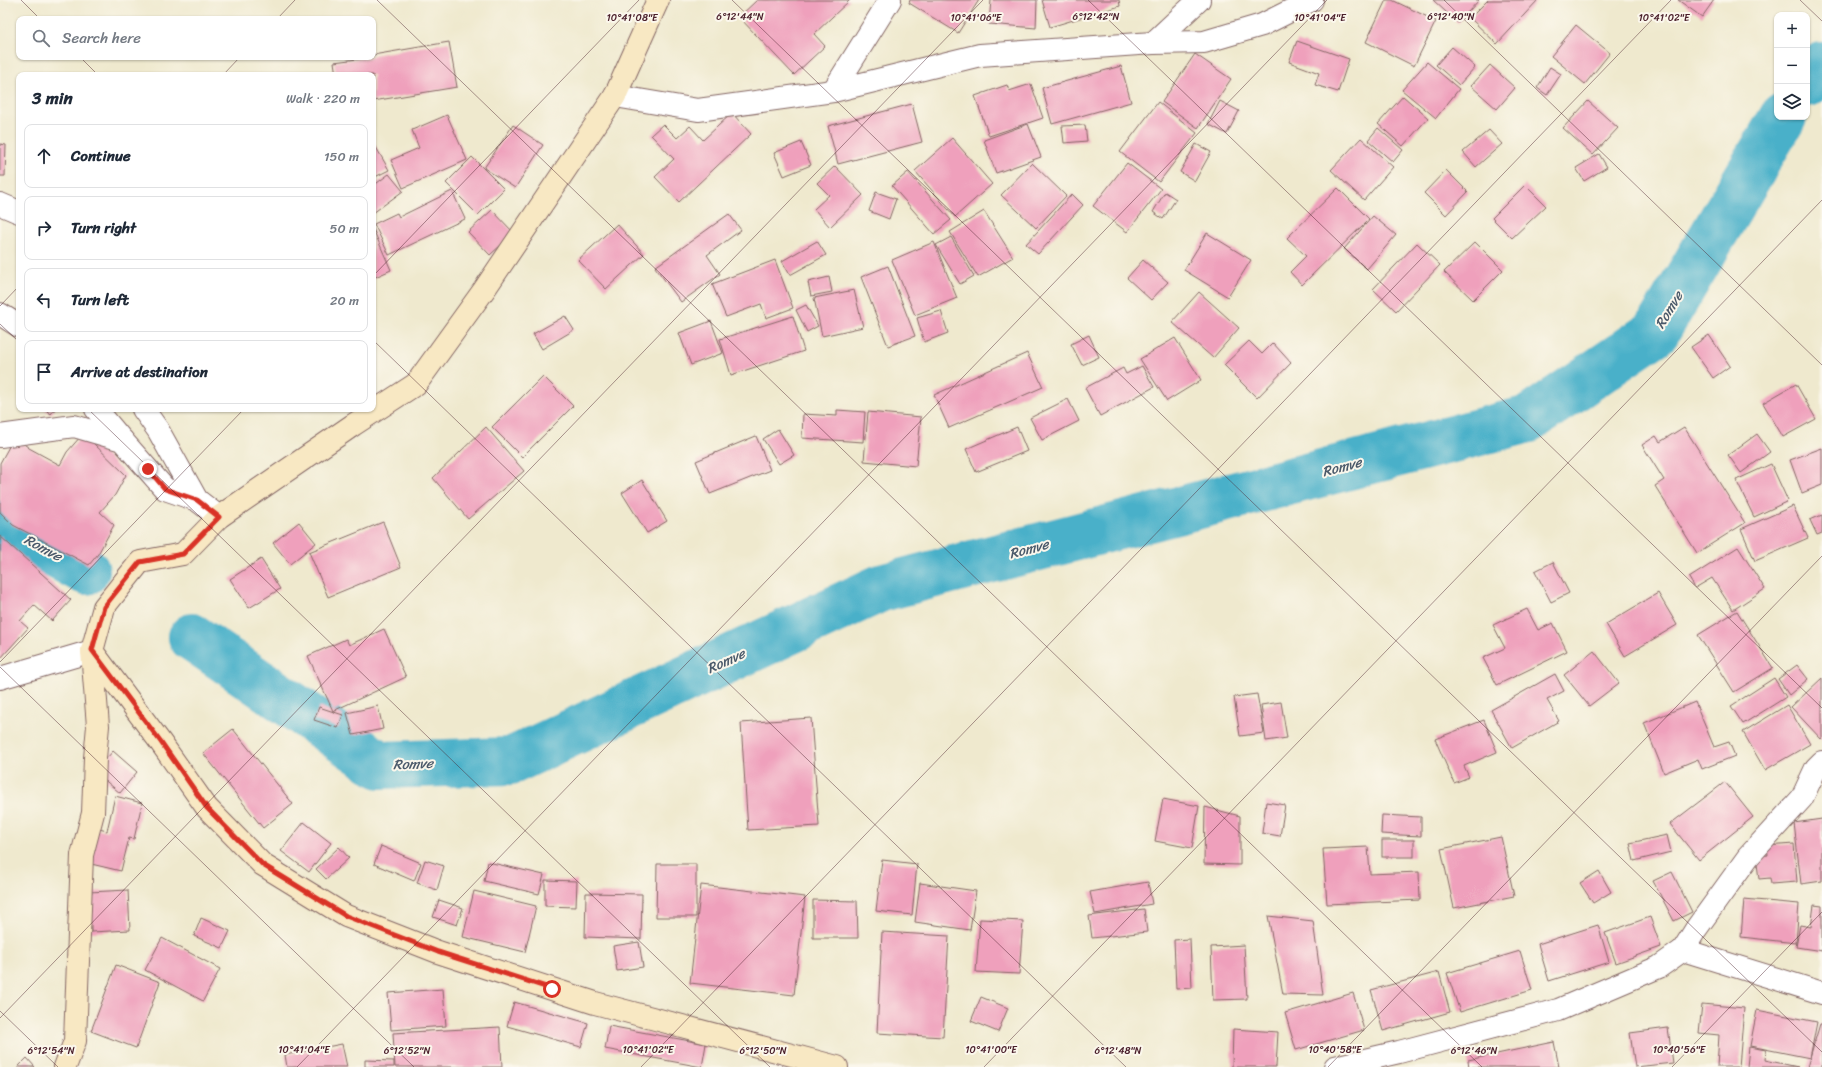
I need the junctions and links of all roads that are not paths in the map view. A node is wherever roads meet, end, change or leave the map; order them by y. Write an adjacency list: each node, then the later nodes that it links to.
1 (658, 0): 7 (main road)
2 (890, 0): 6 (street)
3 (1198, 0): 5 (street)
4 (1312, 0): 5 (street)
5 (1153, 43): 6 (street)
6 (833, 91): 7 (street)
7 (615, 96): 12 (main road)
8 (0, 204): 9 (street)
9 (16, 211)
10 (0, 314): 11 (street)
11 (16, 324)
12 (376, 410)
13 (99, 412): 17 (street)
14 (145, 412): 18 (street)
15 (373, 412): 19 (main road)
16 (0, 436): 17 (street)
17 (122, 440): 18 (street)
18 (197, 500): 19 (street)
19 (219, 517): 20 (main road)
20 (92, 650): 21 (street); 25 (main road); 26 (main road)
21 (0, 678)
22 (1822, 762): 23 (street)
23 (1683, 950): 24 (street); 27 (street)
24 (1822, 992)
25 (65, 1067)
26 (837, 1067)
27 (1335, 1067)

